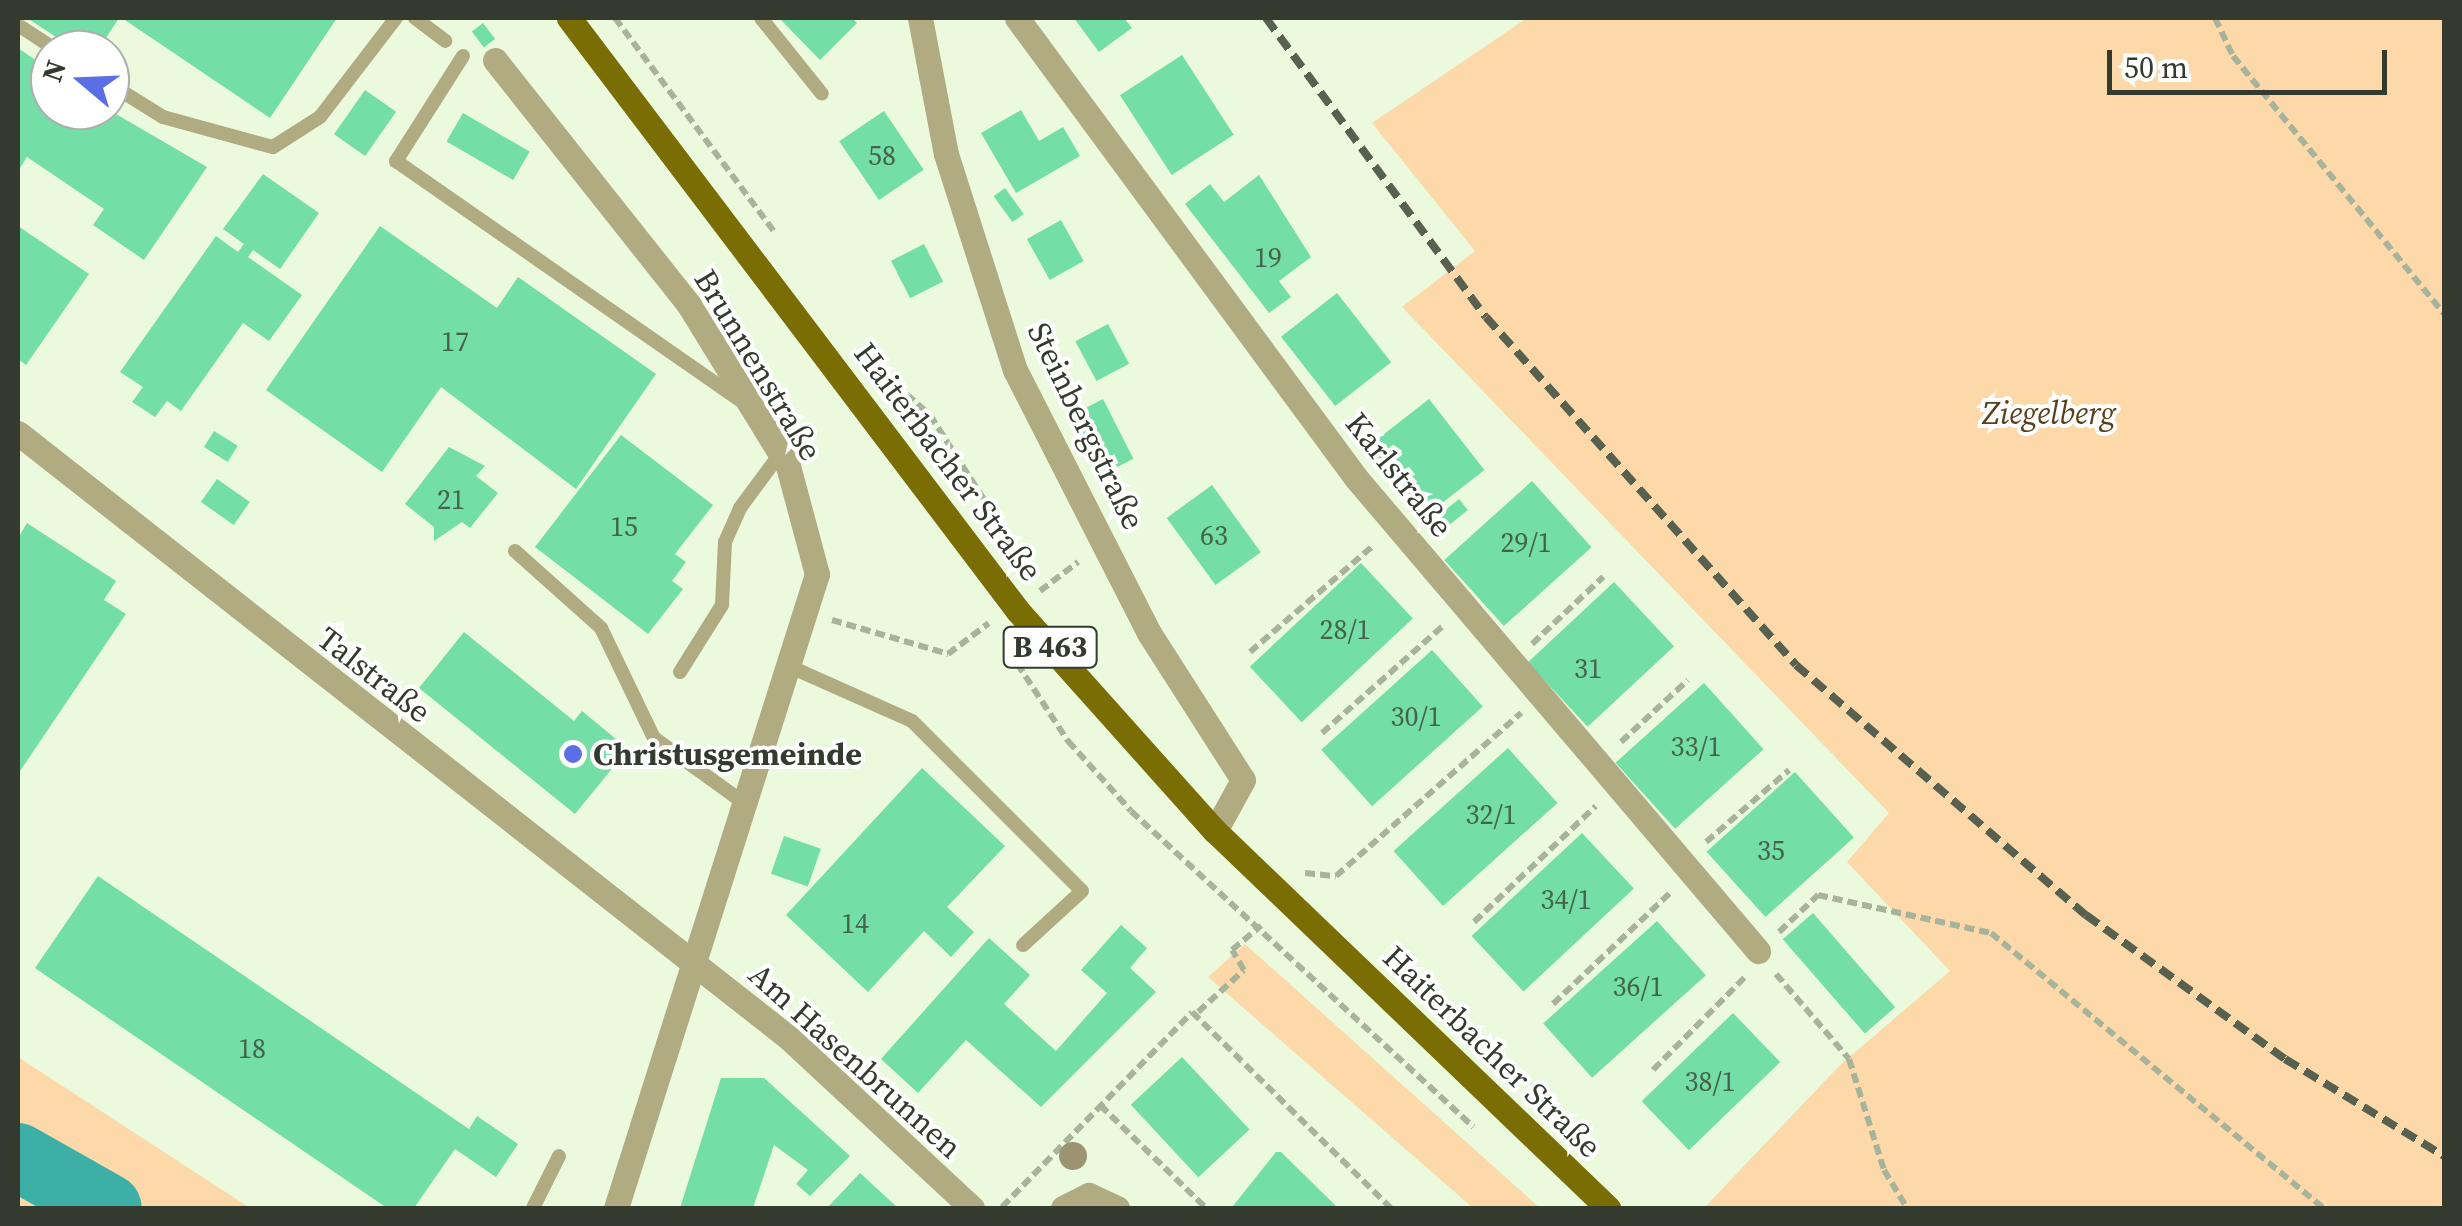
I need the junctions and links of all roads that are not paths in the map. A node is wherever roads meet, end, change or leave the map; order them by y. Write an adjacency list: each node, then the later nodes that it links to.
1 (396, 18): 11 (lane)
2 (415, 18): 7 (lane)
3 (569, 18): 19 (main road, Haiterbacher Straße / B 463)
4 (761, 18): 10 (lane)
5 (920, 18): 19 (street, Steinbergstraße)
6 (1018, 18): 21 (street, Karlstraße)
7 (445, 41)
8 (463, 56): 12 (lane)
9 (495, 60): 12 (street, Brunnenstraße)
10 (822, 94)
11 (130, 97)
12 (755, 412): 14 (street, Brunnenstraße)
13 (18, 433): 22 (street, Talstraße)
14 (780, 454): 16 (street, Brunnenstraße); 17 (lane)
15 (515, 551): 18 (lane)
16 (793, 668): 18 (street, Brunnenstraße); 20 (lane)
17 (680, 672)
18 (746, 806): 22 (street, Brunnenstraße)
19 (1215, 831): 29 (main road, Haiterbacher Straße / B 463)
20 (1024, 944)
21 (1758, 952)
22 (694, 963): 25 (street, Brunnenstraße); 26 (street, Am Hasenbrunnen)
23 (558, 1156): 24 (lane)
24 (533, 1208)
25 (616, 1208)
26 (972, 1208)
27 (1063, 1208): 28 (street)
28 (1117, 1208)
29 (1608, 1208)

